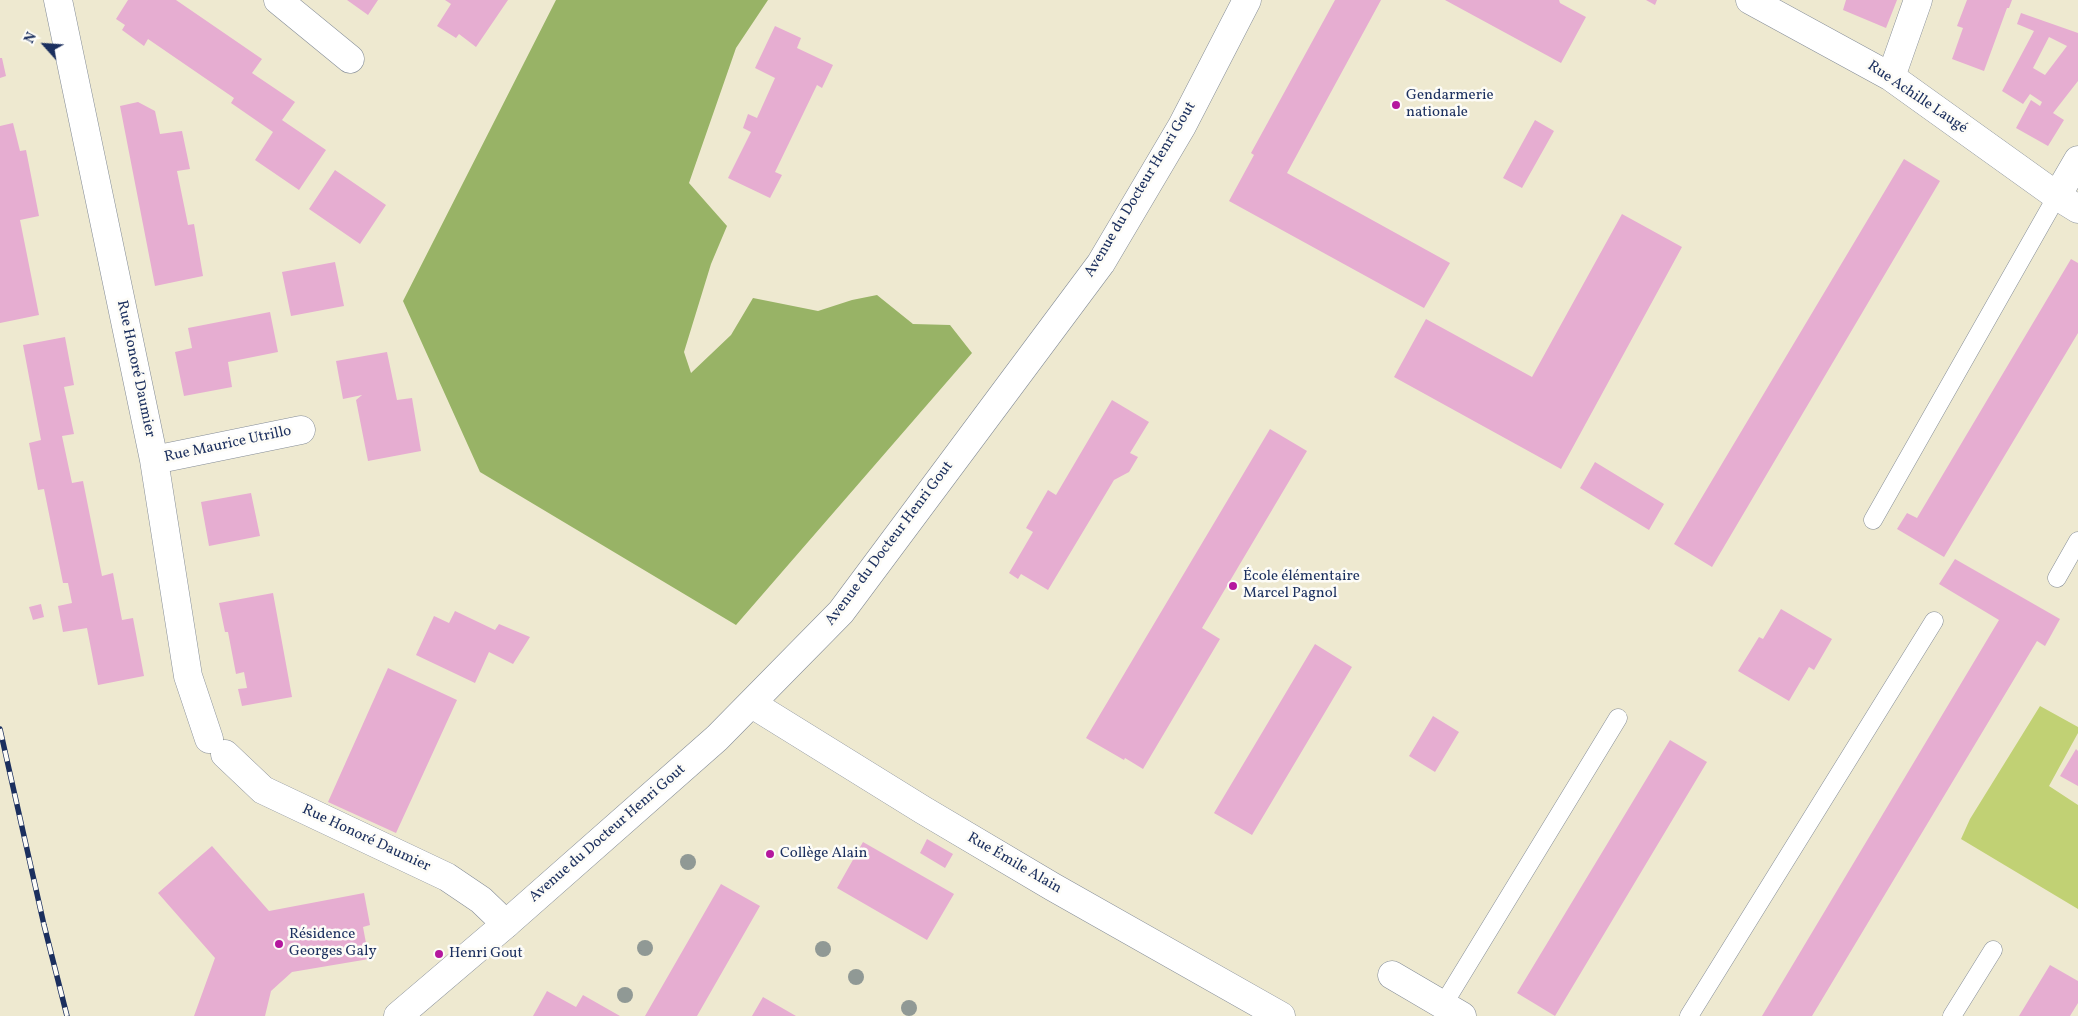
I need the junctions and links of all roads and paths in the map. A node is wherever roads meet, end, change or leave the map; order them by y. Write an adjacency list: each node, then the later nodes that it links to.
1 (278, 0): 6 (street)
2 (1247, 0): 16 (street, Avenue du Docteur Henri Gout)
3 (1750, 0): 7 (street, Rue Achille Laugé)
4 (1918, 0): 7 (street)
5 (61, 4): 11 (street, Rue Honoré Daumier)
6 (350, 59)
7 (1891, 77): 9 (street, Rue Achille Laugé)
8 (2078, 160): 9 (street)
9 (2067, 202): 12 (lane)
10 (301, 430): 11 (street, Rue Maurice Utrillo)
11 (154, 460): 18 (street, Rue Honoré Daumier)
12 (1873, 520)
13 (2078, 541): 14 (lane)
14 (2058, 578)
15 (1934, 621): 24 (lane)
16 (752, 704): 18 (street, Avenue du Docteur Henri Gout); 23 (street, Rue Émile Alain)
17 (1618, 718): 21 (lane)
18 (506, 924): 22 (street, Avenue du Docteur Henri Gout)
19 (1993, 950): 25 (lane)
20 (1392, 975): 21 (street)
21 (1452, 1011)
22 (398, 1016)
23 (1281, 1016)
24 (1689, 1016)
25 (1952, 1016)

